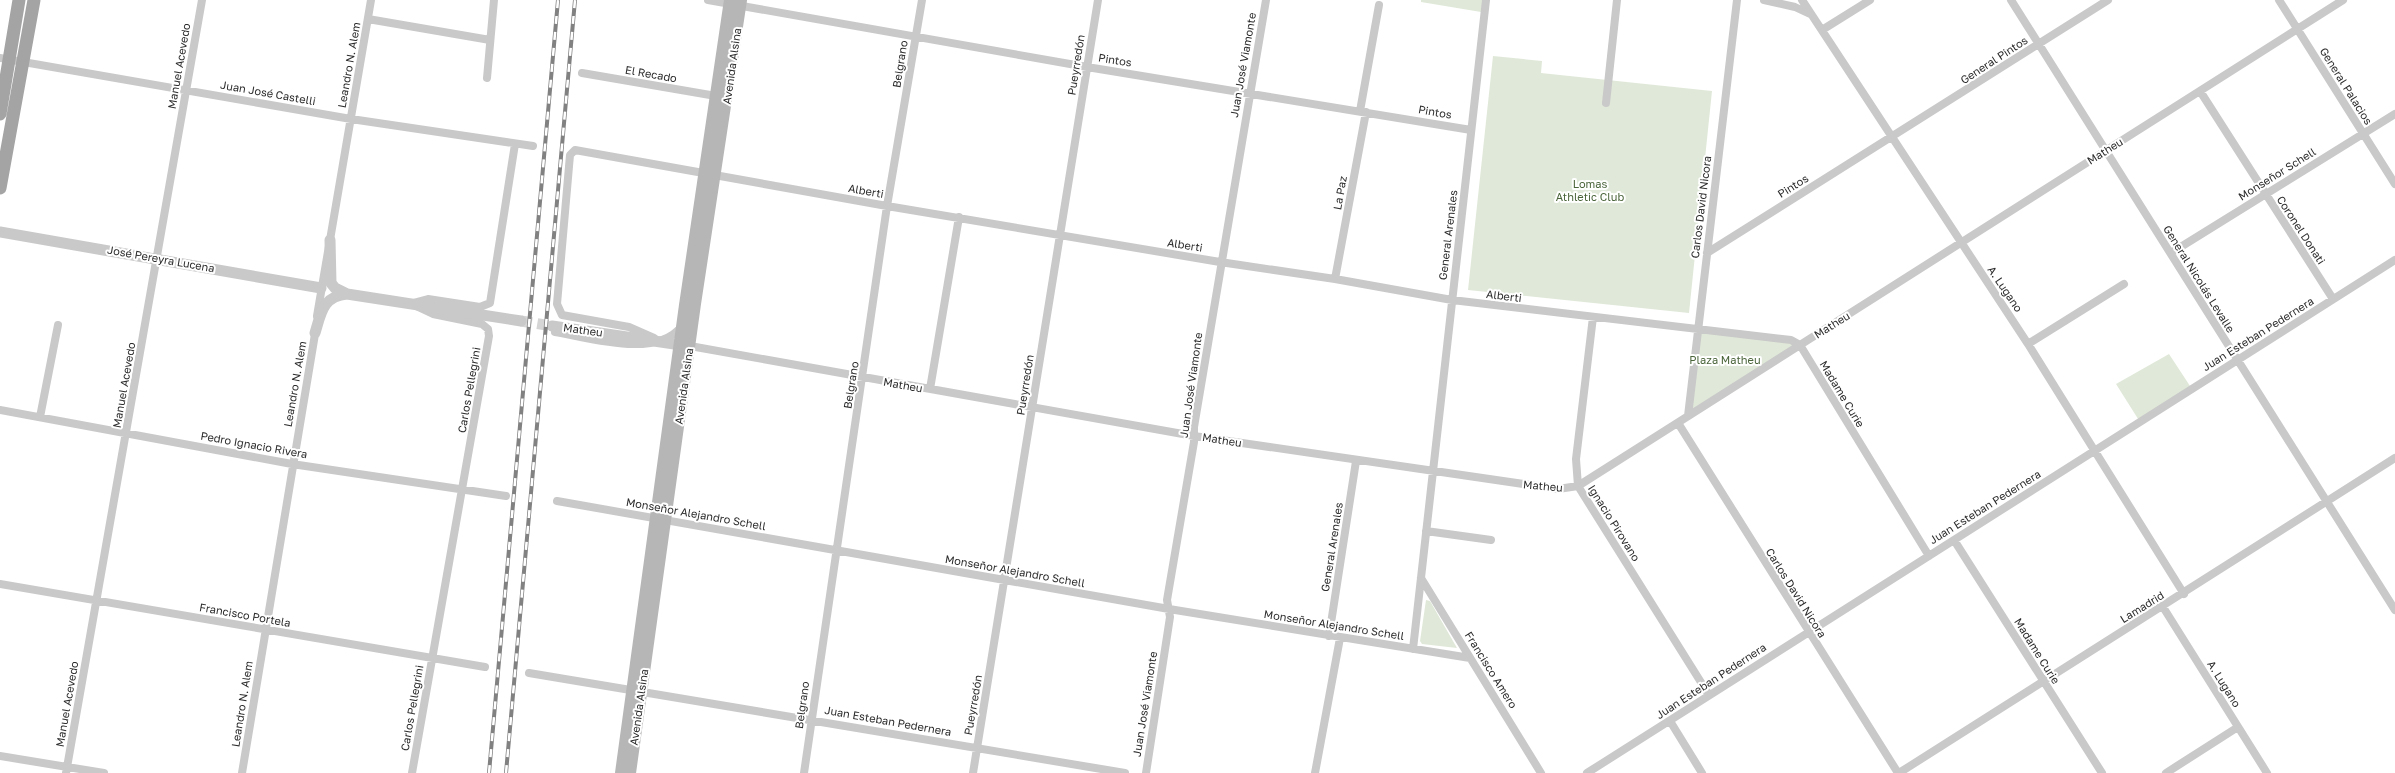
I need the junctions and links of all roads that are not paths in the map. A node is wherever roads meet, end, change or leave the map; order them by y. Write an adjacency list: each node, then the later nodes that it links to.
1 (20, 0): 29 (main road)
2 (34, 0): 30 (main road)
3 (202, 0): 34 (street, Manuel Acevedo)
4 (371, 0): 23 (street, Leandro N. Alem)
5 (494, 0): 27 (street)
6 (708, 0): 20 (street, Pintos)
7 (922, 0): 26 (street, Belgrano)
8 (1098, 0): 31 (street, Pueyrredón)
9 (1266, 0): 36 (street, Juan José Viamonte)
10 (1486, 0): 43 (street, General Arenales)
11 (1617, 0): 38 (street)
12 (1737, 0): 59 (street, Carlos David Nicora)
13 (1764, 0): 22 (street)
14 (1802, 0): 22 (street, A. Lugano)
15 (1870, 0): 25 (street)
16 (2011, 0): 28 (street, General Nicolás Levalle)
17 (2108, 0): 28 (street, General Pintos)
18 (2279, 0): 24 (street, General Palacios)
19 (2342, 0): 24 (street, Matheu)
20 (735, 2): 26 (street, Pintos); 37 (main road, Avenida Alsina); 49 (main road, Avenida Alsina)
21 (1379, 5): 39 (street, La Paz)
22 (1811, 14): 25 (street, A. Lugano)
23 (368, 19): 27 (street); 42 (street, Leandro N. Alem)
24 (2297, 29): 35 (street, Matheu); 44 (street, General Palacios)
25 (1822, 30): 45 (street, A. Lugano)
26 (916, 35): 31 (street, Pintos); 53 (street, Belgrano)
27 (490, 40): 33 (street)
28 (2039, 44): 45 (street, General Pintos); 48 (street, General Nicolás Levalle)
29 (5, 59): 30 (street, Juan José Castelli); 40 (main road)
30 (23, 62): 34 (street, Juan José Castelli); 51 (main road)
31 (1087, 67): 36 (street, Pintos); 56 (street, Pueyrredón)
32 (582, 73): 37 (street, El Recado)
33 (486, 78)
34 (186, 91): 42 (street, Juan José Castelli); 61 (street, Manuel Acevedo)
35 (2200, 91): 48 (street, Matheu); 52 (street, Coronel Donati)
36 (1250, 92): 39 (street, Pintos); 63 (street, Juan José Viamonte)
37 (716, 96): 49 (main road, Avenida Alsina)
38 (1606, 103)
39 (1363, 111): 43 (street, Pintos); 64 (street, La Paz)
40 (0, 114)
41 (2395, 114): 44 (street, Monseñor Schell)
42 (351, 119): 46 (street, Juan José Castelli); 57 (street, Leandro N. Alem)
43 (1471, 130): 69 (street, General Arenales)
44 (2363, 134): 50 (street, General Palacios); 52 (street, Monseñor Schell)
45 (1892, 138): 58 (street, A. Lugano); 59 (street, Pintos)
46 (515, 144): 47 (street, Juan José Castelli); 70 (street)
47 (533, 146)
48 (2105, 151): 58 (street, Matheu); 60 (street, General Nicolás Levalle)
49 (710, 175): 53 (street, Alberti); 71 (street, Alberti); 75 (main road, Avenida Alsina); 81 (main road, Avenida Alsina)
50 (2395, 184)
51 (0, 188)
52 (2264, 194): 60 (street, Monseñor Schell); 68 (street, Coronel Donati)
53 (887, 206): 54 (street, Alberti); 85 (street, Belgrano)
54 (959, 218): 56 (street, Alberti); 86 (street)
55 (0, 232): 61 (street, José Pereyra Lucena)
56 (1060, 236): 63 (street, Alberti); 87 (street, Pueyrredón)
57 (330, 240): 66 (street, Leandro N. Alem); 67 (street)
58 (1961, 243): 80 (street, A. Lugano); 82 (street, Matheu)
59 (1707, 253): 76 (street, Carlos David Nicora)
60 (2171, 253): 83 (street, General Nicolás Levalle)
61 (158, 258): 66 (street, José Pereyra Lucena); 92 (street, Manuel Acevedo)
62 (2395, 260): 68 (street, Juan Esteban Pedernera)
63 (1220, 262): 64 (street, Alberti); 93 (street, Juan José Viamonte)
64 (1335, 279): 69 (street, Alberti)
65 (2124, 284): 80 (street)
66 (321, 288): 78 (street, Leandro N. Alem)
67 (347, 294): 70 (street); 78 (street)
68 (2333, 299): 83 (street, Juan Esteban Pedernera)
69 (1452, 300): 72 (street, Alberti); 98 (street, General Arenales)
70 (412, 304): 73 (street); 100 (street, Carlos Pellegrini)
71 (562, 315): 79 (street, Matheu)
72 (1593, 317): 76 (street, Alberti); 99 (street, Ignacio Pirovano)
73 (521, 321)
74 (58, 325): 90 (street)
75 (682, 326): 79 (street); 81 (main road, Avenida Alsina)
76 (1698, 328): 82 (street, Alberti); 89 (street, Carlos David Nicora)
77 (554, 329): 79 (street, Matheu)
78 (315, 333): 97 (street, Leandro N. Alem)
79 (662, 341): 81 (street, Matheu); 84 (street, Matheu)
80 (2028, 344): 94 (street, A. Lugano)
81 (685, 345): 84 (main road, Avenida Alsina); 85 (street, Matheu); 104 (main road, Avenida Alsina)
82 (1800, 345): 89 (street, Matheu); 109 (street, Madame Curie)
83 (2237, 360): 94 (street, Juan Esteban Pedernera); 103 (street, General Nicolás Levalle)
84 (678, 361): 104 (main road, Avenida Alsina)
85 (864, 378): 86 (street, Matheu); 108 (street, Belgrano)
86 (930, 389): 87 (street, Matheu)
87 (1032, 408): 93 (street, Matheu); 111 (street, Pueyrredón)
88 (0, 410): 90 (street, Pedro Ignacio Rivera)
89 (1688, 416): 91 (street, Matheu)
90 (40, 417): 92 (street, Pedro Ignacio Rivera)
91 (1678, 423): 99 (street, Matheu); 119 (street, Carlos David Nicora)
92 (126, 433): 97 (street, Pedro Ignacio Rivera); 114 (street, Manuel Acevedo)
93 (1194, 436): 96 (street, Matheu); 116 (street, Juan José Viamonte)
94 (2095, 450): 107 (street, Juan Esteban Pedernera); 113 (street, A. Lugano)
95 (2395, 458): 103 (street, Lamadrid)
96 (1356, 461): 98 (street, Matheu); 120 (street, General Arenales)
97 (292, 464): 100 (street, Pedro Ignacio Rivera); 118 (street, Leandro N. Alem)
98 (1432, 472): 99 (street, Matheu); 105 (street)
99 (1578, 486): 129 (street, Ignacio Pirovano)
100 (463, 490): 101 (street, Pedro Ignacio Rivera); 123 (street, Carlos Pellegrini)
101 (506, 496)
102 (557, 501): 104 (street, Monseñor Alejandro Schell)
103 (2327, 501): 113 (street, Lamadrid); 117 (street, General Nicolás Levalle)
104 (661, 519): 108 (street, Monseñor Alejandro Schell); 128 (main road, Avenida Alsina)
105 (1426, 531): 106 (street); 110 (street)
106 (1491, 540)
107 (1954, 540): 109 (street, Juan Esteban Pedernera); 127 (street, Madame Curie)
108 (836, 551): 111 (street, Monseñor Alejandro Schell); 130 (street, Belgrano)
109 (1929, 556): 119 (street, Juan Esteban Pedernera)
110 (1421, 578): 122 (street); 124 (street, Francisco Amero)
111 (1005, 580): 116 (street, Monseñor Alejandro Schell); 133 (street, Pueyrredón)
112 (0, 584): 114 (street, Francisco Portela)
113 (2184, 594): 115 (street, Lamadrid)
114 (97, 600): 118 (street, Francisco Portela); 135 (street, Manuel Acevedo)
115 (2164, 607): 127 (street, Lamadrid); 132 (street, A. Lugano)
116 (1169, 609): 120 (street, Monseñor Alejandro Schell); 144 (street, Juan José Viamonte)
117 (2395, 610)
118 (265, 629): 123 (street, Francisco Portela); 137 (street, Leandro N. Alem)
119 (1808, 632): 129 (street, Juan Esteban Pedernera); 149 (street, Carlos David Nicora)
120 (1329, 636): 121 (street, Monseñor Alejandro Schell)
121 (1340, 638): 122 (street, Monseñor Alejandro Schell); 145 (street)
122 (1413, 648): 124 (street, Monseñor Alejandro Schell)
123 (432, 658): 125 (street, Francisco Portela); 138 (street, Carlos Pellegrini)
124 (1470, 658): 146 (street, Francisco Amero)
125 (485, 667)
126 (529, 674): 128 (street, Juan Esteban Pedernera)
127 (2043, 681): 149 (street, Lamadrid); 150 (street, Madame Curie)
128 (637, 690): 130 (street, Juan Esteban Pedernera); 139 (main road, Avenida Alsina); 140 (main road, Avenida Alsina)
129 (1710, 695): 131 (street, Juan Esteban Pedernera)
130 (811, 720): 133 (street, Juan Esteban Pedernera); 141 (street, Belgrano)
131 (1670, 721): 147 (street, Juan Esteban Pedernera); 148 (street)
132 (2238, 727): 151 (street); 152 (street, A. Lugano)
133 (977, 748): 142 (street, Pueyrredón); 143 (street, Juan Esteban Pedernera)
134 (0, 756): 135 (street)
135 (66, 770): 136 (street)
136 (104, 773)
137 (242, 773)
138 (412, 773)
139 (621, 773)
140 (630, 773)
141 (804, 773)
142 (973, 773)
143 (1125, 773)
144 (1146, 773)
145 (1315, 773)
146 (1541, 773)
147 (1587, 773)
148 (1702, 773)
149 (1898, 773)
150 (2102, 773)
151 (2166, 773)
152 (2267, 773)

